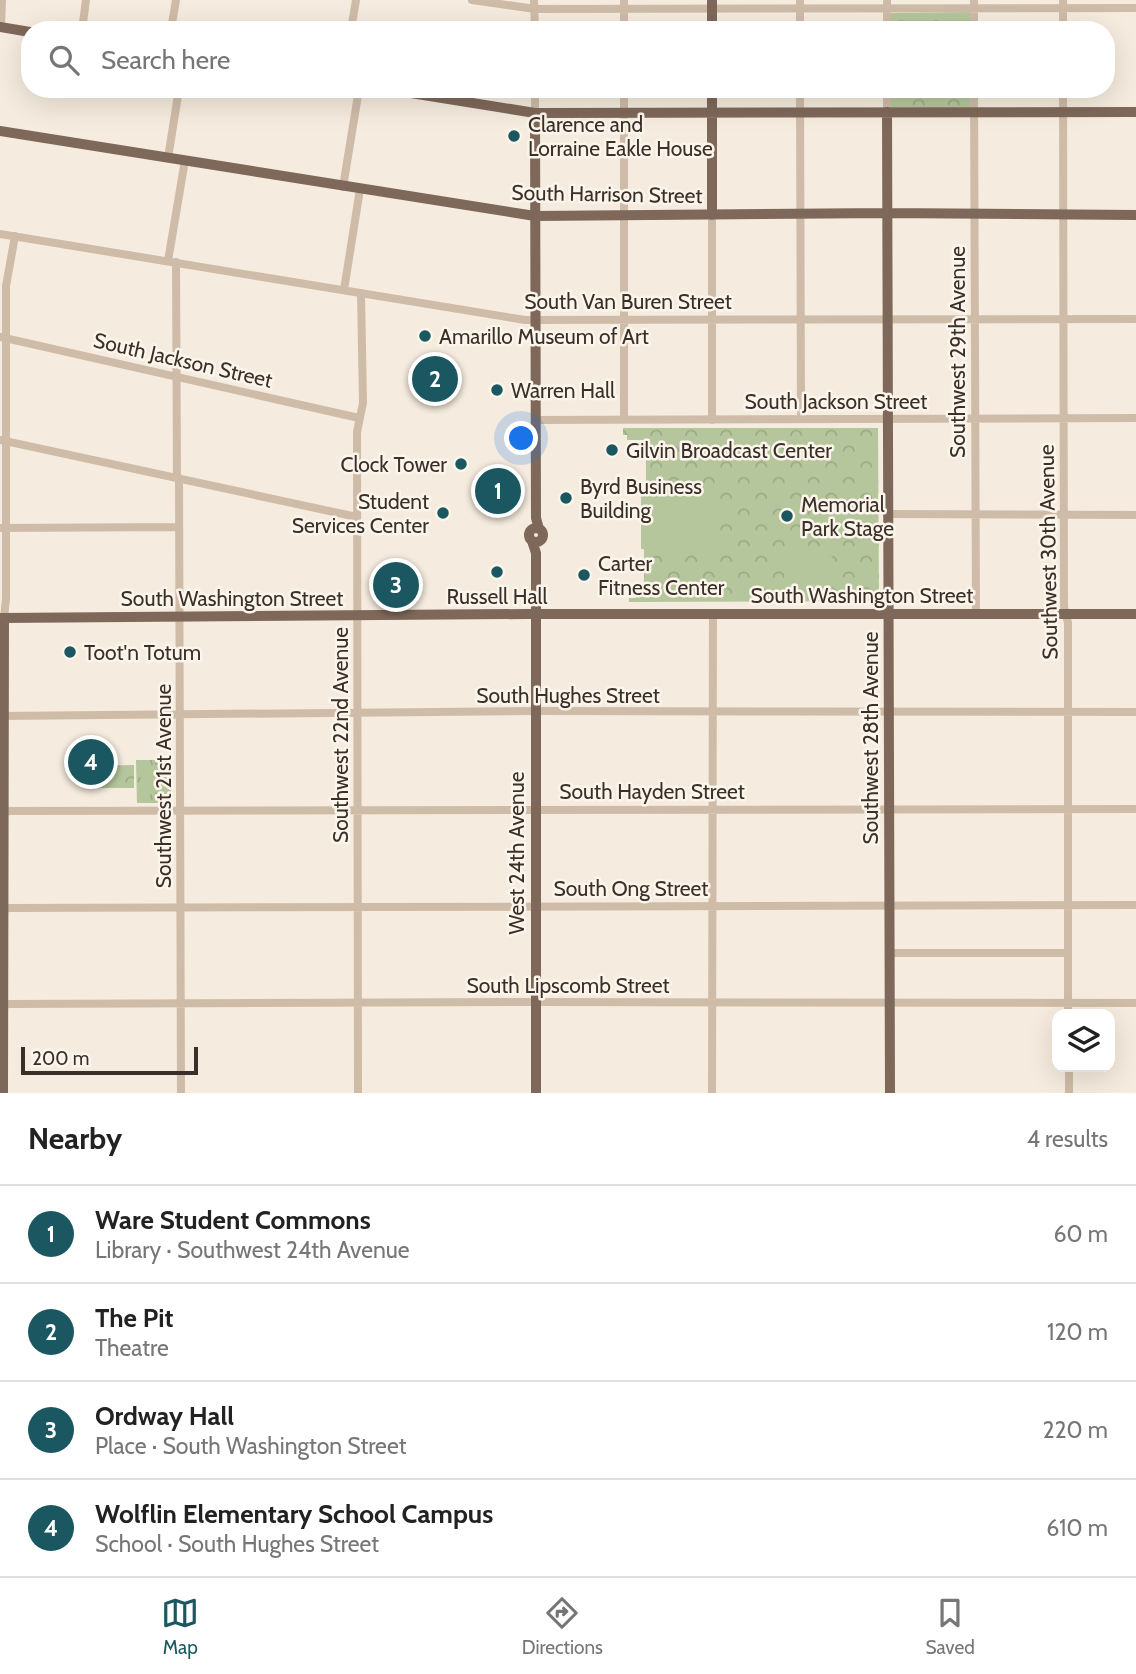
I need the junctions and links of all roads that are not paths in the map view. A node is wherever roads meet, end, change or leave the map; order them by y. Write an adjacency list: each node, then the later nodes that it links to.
1 (2, 0): 17 (street)
2 (86, 0): 14 (street)
3 (176, 0): 15 (street)
4 (356, 0): 16 (street)
5 (472, 0): 11 (street)
6 (712, 4): 7 (street); 12 (street)
7 (800, 4): 8 (street)
8 (887, 4): 9 (street)
9 (974, 4): 10 (street)
10 (1063, 4): 13 (street)
11 (534, 5): 12 (street)
12 (624, 5)
13 (1136, 8)
14 (83, 21)
15 (172, 21)
16 (352, 21)
17 (1, 27): 18 (main road)
18 (21, 30)
19 (178, 98): 38 (street)
20 (358, 98): 40 (street)
21 (442, 98): 35 (main road)
22 (535, 98): 35 (street)
23 (624, 98): 36 (street)
24 (712, 98): 30 (main road)
25 (800, 98): 29 (street)
26 (887, 98): 31 (street, Southwest 28th Avenue)
27 (974, 98): 32 (street, Southwest 29th Avenue)
28 (1063, 98): 33 (street, Southwest 30th Avenue)
29 (800, 111): 30 (main road); 31 (main road); 43 (street)
30 (712, 112): 36 (main road); 47 (main road)
31 (887, 112): 32 (main road); 42 (main road, Southwest 28th Avenue)
32 (975, 112): 33 (main road); 44 (street, Southwest 29th Avenue)
33 (1063, 112): 34 (main road); 48 (street, Southwest 30th Avenue)
34 (1136, 112)
35 (535, 113): 36 (main road); 45 (main road, West 24th Avenue)
36 (624, 113): 46 (street)
37 (0, 131): 38 (main road, South Harrison Street)
38 (168, 158): 39 (main road, South Harrison Street)
39 (185, 160): 40 (main road, South Harrison Street); 52 (street, Southwest 21st Avenue)
40 (343, 187): 41 (main road, South Harrison Street)
41 (360, 190): 45 (main road, South Harrison Street); 53 (street)
42 (887, 213): 43 (main road, South Harrison Street); 44 (main road, South Harrison Street); 57 (main road, Southwest 28th Avenue)
43 (801, 214): 47 (main road, South Harrison Street); 56 (street)
44 (974, 214): 48 (main road, South Harrison Street); 58 (street, Southwest 29th Avenue)
45 (535, 215): 46 (main road, South Harrison Street); 61 (main road, West 24th Avenue)
46 (624, 215): 47 (main road, South Harrison Street); 62 (street)
47 (712, 215): 55 (street)
48 (1064, 215): 49 (main road, South Harrison Street); 59 (street, Southwest 30th Avenue)
49 (1136, 215)
50 (0, 234): 51 (street, South Van Buren Street)
51 (15, 236): 52 (street, South Van Buren Street); 63 (street)
52 (172, 262): 53 (street, South Van Buren Street); 64 (street, Southwest 21st Avenue)
53 (344, 290): 54 (street, South Van Buren Street)
54 (360, 293): 61 (street, South Van Buren Street); 65 (street, Southwest 22nd Avenue)
55 (712, 319): 56 (street, South Van Buren Street); 62 (street, South Van Buren Street); 73 (street)
56 (800, 319): 57 (street, South Van Buren Street); 72 (street)
57 (887, 319): 58 (street, South Van Buren Street); 66 (main road, Southwest 28th Avenue)
58 (974, 319): 59 (street, South Van Buren Street); 67 (street, Southwest 29th Avenue)
59 (1064, 319): 60 (street, South Van Buren Street); 68 (street, Southwest 30th Avenue)
60 (1136, 319)
61 (536, 320): 62 (street, South Van Buren Street); 70 (main road, West 24th Avenue)
62 (624, 320): 71 (street)
63 (4, 338): 64 (street, South Jackson Street); 74 (street)
64 (176, 376): 65 (street, South Jackson Street); 75 (street, Southwest 21st Avenue)
65 (359, 418): 80 (street, Southwest 22nd Avenue)
66 (887, 418): 67 (street, South Jackson Street); 72 (street, South Jackson Street); 76 (main road, Southwest 28th Avenue)
67 (975, 418): 68 (street, South Jackson Street); 77 (street, Southwest 29th Avenue)
68 (1064, 418): 69 (street, South Jackson Street); 78 (street, Southwest 30th Avenue)
69 (1136, 418)
70 (536, 419): 71 (street, South Jackson Street); 83 (main road, West 24th Avenue)
71 (624, 419): 73 (street, South Jackson Street)
72 (801, 419): 73 (street, South Jackson Street)
73 (712, 420)
74 (4, 440): 75 (street); 82 (street)
75 (178, 478): 80 (street); 81 (street, Southwest 21st Avenue)
76 (887, 514): 77 (street); 88 (main road, Southwest 28th Avenue)
77 (975, 514): 78 (street); 85 (street, Southwest 29th Avenue)
78 (1064, 515): 79 (street); 86 (street, Southwest 30th Avenue)
79 (1136, 515)
80 (357, 517): 89 (street, Southwest 22nd Avenue)
81 (179, 527): 82 (street); 91 (street, Southwest 21st Avenue)
82 (3, 528): 90 (street)
83 (536, 614): 84 (main road, South Washington Street); 89 (main road, South Washington Street); 92 (main road, West 24th Avenue)
84 (713, 614): 88 (main road, South Washington Street); 93 (street)
85 (976, 614): 86 (main road, South Washington Street); 88 (main road, South Washington Street)
86 (1066, 614): 87 (main road, South Washington Street); 95 (street, Southwest 30th Avenue)
87 (1136, 614)
88 (889, 615): 94 (main road, Southwest 28th Avenue)
89 (357, 616): 91 (main road, South Washington Street); 97 (street, Southwest 22nd Avenue)
90 (2, 618): 91 (main road, South Washington Street); 99 (main road)
91 (180, 618): 98 (street, Southwest 21st Avenue)
92 (535, 711): 93 (street, South Hughes Street); 97 (street, South Hughes Street); 102 (main road, West 24th Avenue)
93 (713, 712): 94 (street, South Hughes Street); 100 (street)
94 (889, 712): 95 (street, South Hughes Street); 103 (main road, Southwest 28th Avenue)
95 (1068, 712): 96 (street, South Hughes Street); 104 (street, Southwest 30th Avenue)
96 (1136, 712)
97 (357, 713): 98 (street, South Hughes Street); 101 (street, Southwest 22nd Avenue)
98 (180, 714): 99 (street, South Hughes Street); 106 (street, Southwest 21st Avenue)
99 (1, 716): 107 (main road)
100 (713, 808): 102 (street, South Hayden Street); 103 (street, South Hayden Street); 108 (street)
101 (358, 809): 102 (street, South Hayden Street); 106 (street, South Hayden Street); 114 (street, Southwest 22nd Avenue)
102 (535, 809): 110 (main road, West 24th Avenue)
103 (889, 809): 104 (street, South Hayden Street); 111 (main road, Southwest 28th Avenue)
104 (1068, 809): 105 (street, South Hayden Street); 112 (street, Southwest 30th Avenue)
105 (1136, 809)
106 (180, 811): 107 (street, South Hayden Street); 113 (street, Southwest 21st Avenue)
107 (1, 812): 115 (main road)
108 (712, 905): 110 (street, South Ong Street); 111 (street, South Ong Street); 120 (street)
109 (1136, 905): 112 (street, South Ong Street)
110 (535, 906): 114 (street, South Ong Street); 119 (main road, West 24th Avenue)
111 (890, 906): 112 (street, South Ong Street); 116 (main road, Southwest 28th Avenue)
112 (1068, 906): 117 (street, Southwest 30th Avenue)
113 (181, 907): 114 (street, South Ong Street); 115 (street, South Ong Street); 124 (street, Southwest 21st Avenue)
114 (358, 907): 118 (street, Southwest 22nd Avenue)
115 (2, 909): 125 (main road)
116 (890, 953): 117 (street); 121 (main road, Southwest 28th Avenue)
117 (1068, 953): 122 (street, Southwest 30th Avenue)
118 (359, 1002): 119 (street, South Lipscomb Street); 124 (street, South Lipscomb Street); 130 (street, Southwest 22nd Avenue)
119 (536, 1002): 120 (street, South Lipscomb Street); 131 (main road, West 24th Avenue)
120 (713, 1002): 121 (street, South Lipscomb Street); 132 (street)
121 (890, 1002): 122 (street, South Lipscomb Street); 133 (main road, Southwest 28th Avenue)
122 (1067, 1002): 123 (street, South Lipscomb Street); 126 (street, Southwest 30th Avenue)
123 (1136, 1003)
124 (181, 1004): 125 (street, South Lipscomb Street); 129 (street, Southwest 21st Avenue)
125 (2, 1006): 128 (main road)
126 (1068, 1009)
127 (1069, 1072): 134 (street)
128 (3, 1093)
129 (181, 1093)
130 (358, 1093)
131 (536, 1093)
132 (712, 1093)
133 (890, 1093)
134 (1069, 1093)

